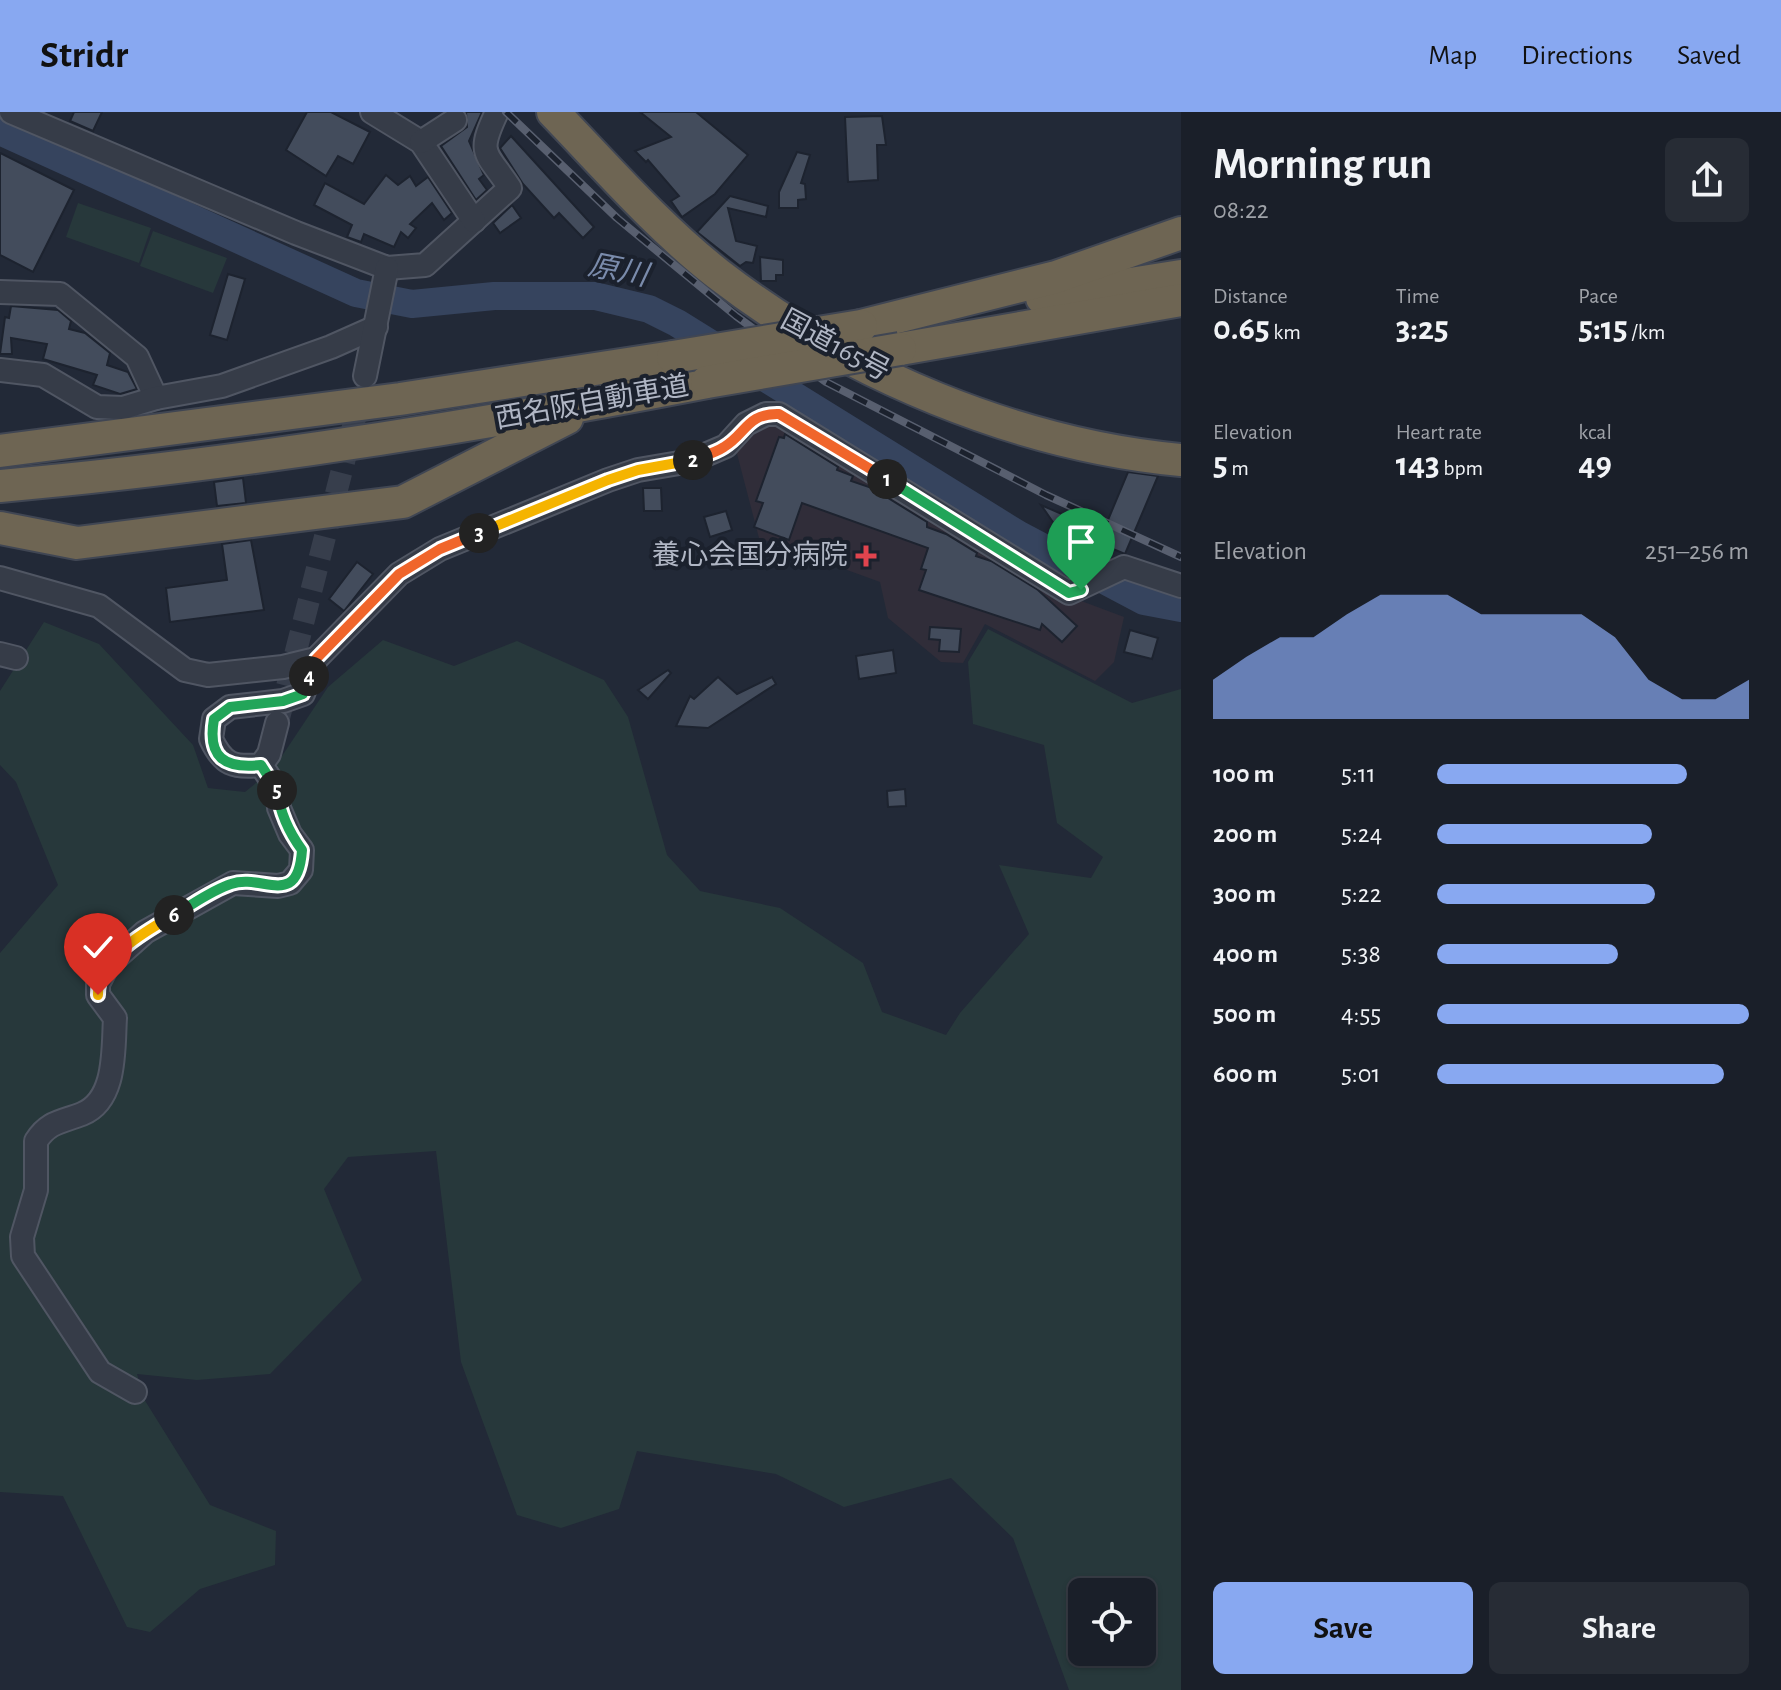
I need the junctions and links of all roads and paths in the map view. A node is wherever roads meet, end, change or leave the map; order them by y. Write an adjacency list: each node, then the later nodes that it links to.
1 (11, 112): 9 (street)
2 (497, 112): 7 (street)
3 (553, 112): 22 (highway, 国道165号)
4 (383, 115): 6 (street)
5 (455, 120): 6 (street)
6 (421, 142): 7 (street)
7 (474, 221): 9 (street)
8 (1181, 233): 15 (highway)
9 (386, 274): 13 (street)
10 (1181, 276): 15 (highway, 西名阪自動車道)
11 (0, 292): 19 (street)
12 (1181, 300): 16 (highway, 西名阪自動車道)
13 (378, 319): 18 (street); 19 (street)
14 (1181, 322): 16 (highway)
15 (861, 326): 21 (highway, 西名阪自動車道, bridge)
16 (900, 349): 20 (highway, 西名阪自動車道, bridge)
17 (0, 370): 19 (street)
18 (365, 376)
19 (156, 398)
20 (595, 404): 23 (highway, 西名阪自動車道); 24 (highway)
21 (0, 451)
22 (1181, 460)
23 (0, 486)
24 (0, 528)
25 (0, 578): 27 (street)
26 (1181, 586): 27 (street)
27 (316, 659): 29 (street)
28 (277, 723): 29 (street)
29 (261, 765): 30 (street)
30 (135, 1392)

